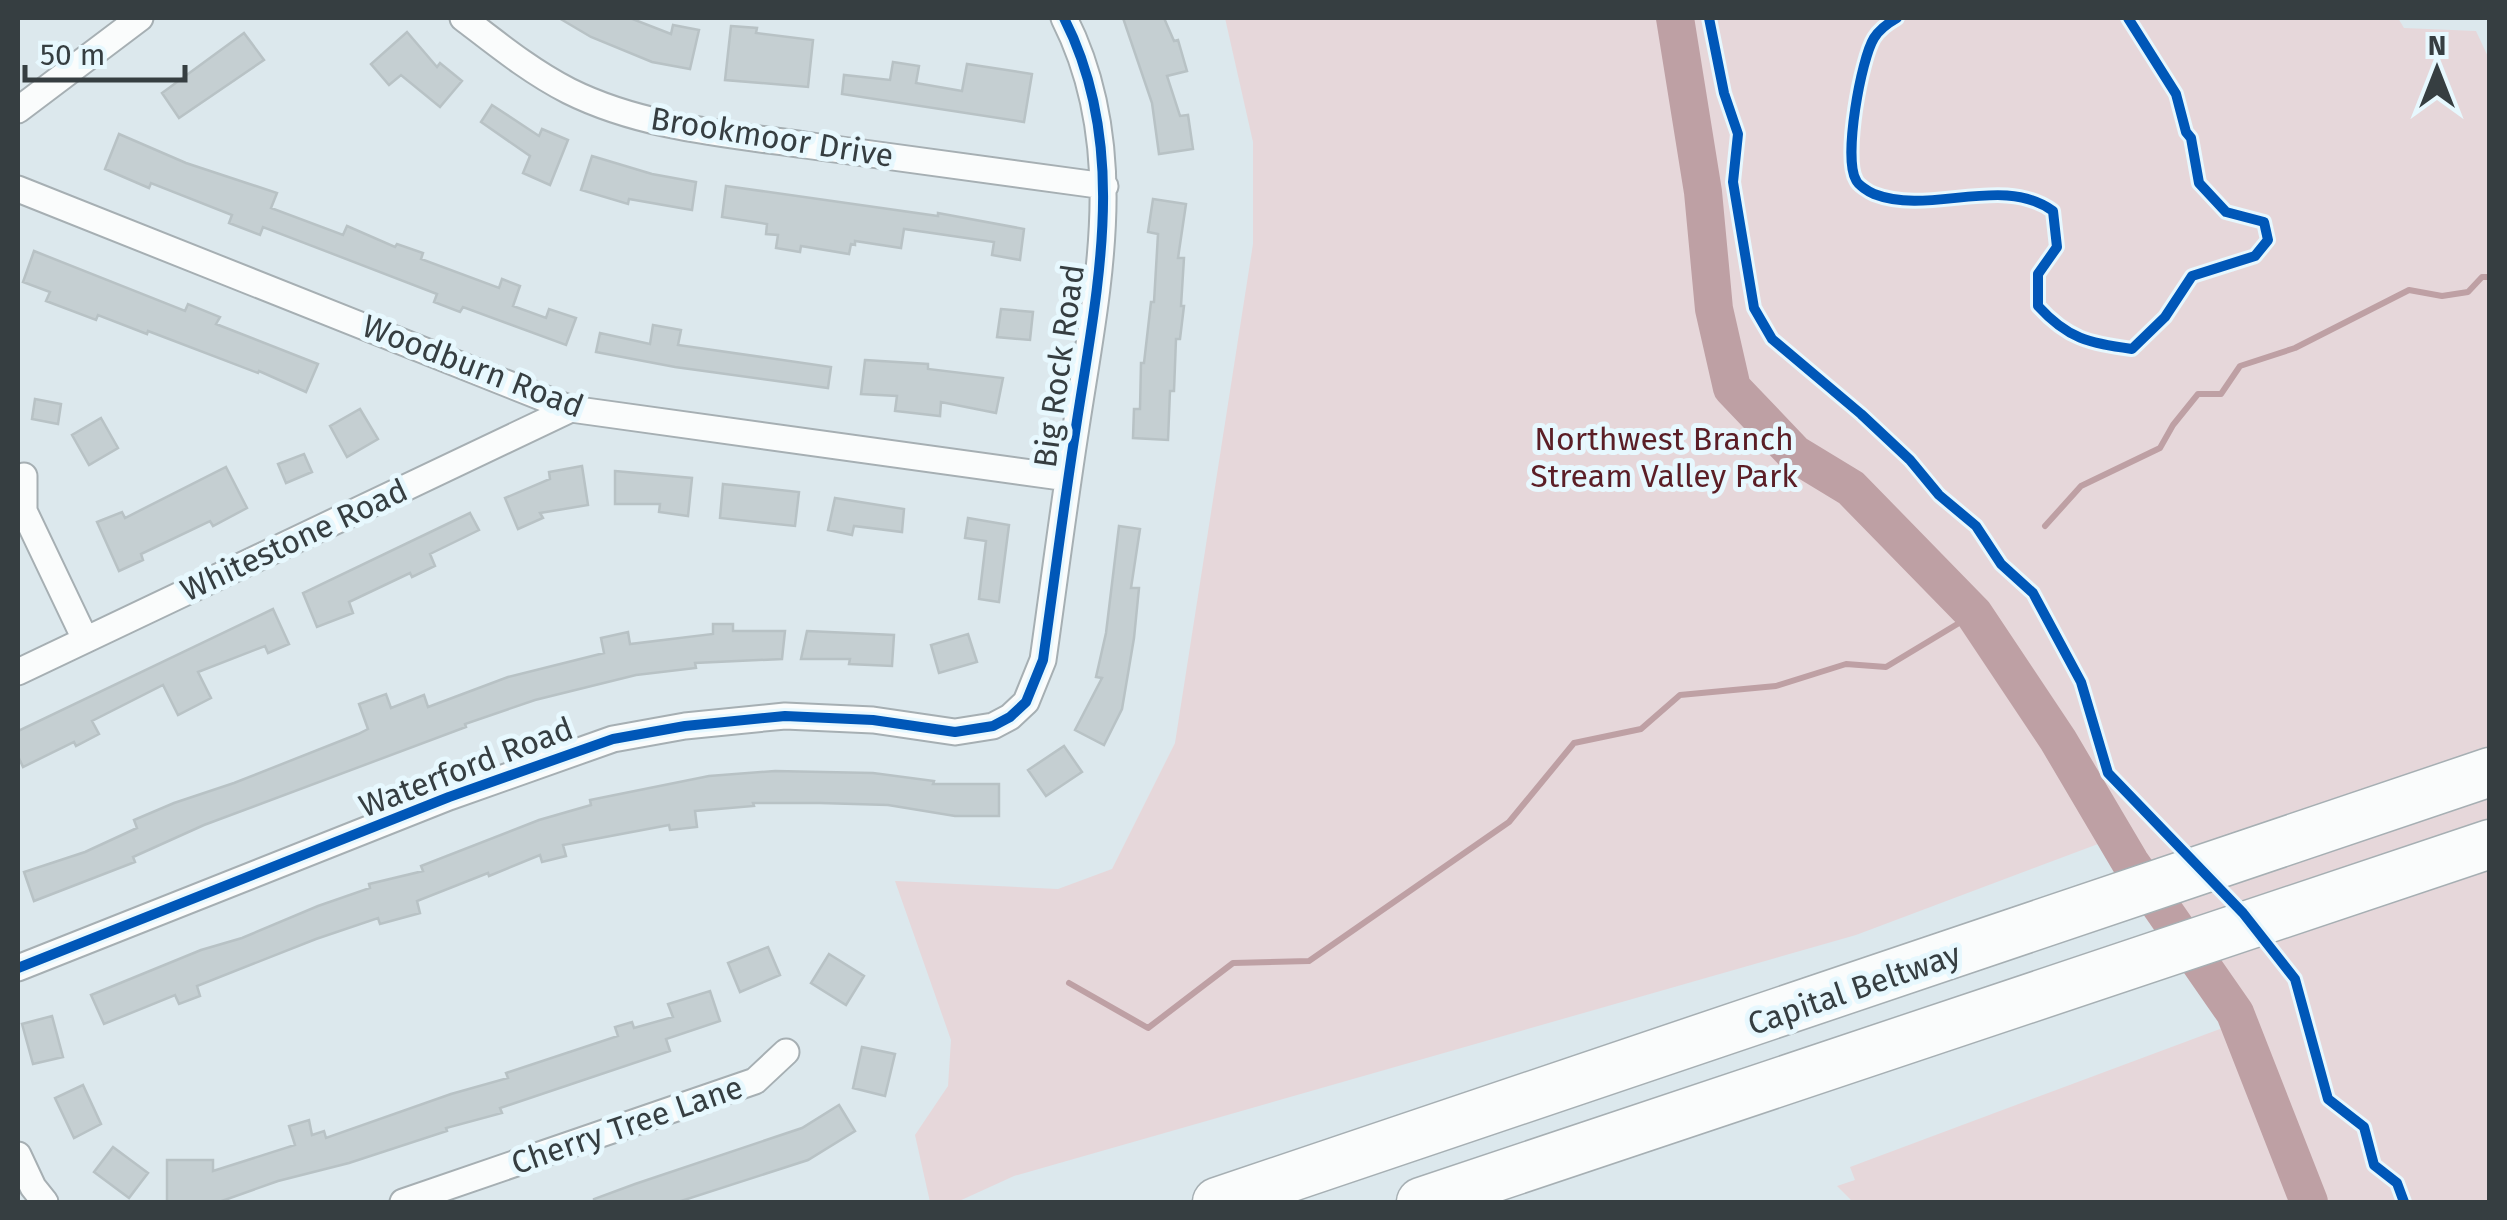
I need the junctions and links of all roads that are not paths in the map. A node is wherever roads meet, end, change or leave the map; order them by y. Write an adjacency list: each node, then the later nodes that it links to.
1 (140, 18): 4 (street)
2 (463, 18): 5 (street, Brookmoor Drive)
3 (1064, 18): 5 (street, Big Rock Road)
4 (18, 110)
5 (1106, 186): 9 (street, Big Rock Road)
6 (18, 189): 7 (street, Woodburn Road)
7 (571, 409): 9 (street, Woodburn Road); 10 (street, Whitestone Road)
8 (24, 476): 10 (street)
9 (1068, 478): 12 (street, Big Rock Road)
10 (86, 639): 11 (street, Whitestone Road)
11 (18, 672)
12 (1010, 718): 15 (street, Waterford Road)
13 (2490, 772): 20 (highway, Capital Beltway)
14 (2471, 850): 21 (highway, Capital Beltway)
15 (18, 968)
16 (786, 1052): 19 (street, Cherry Tree Lane)
17 (18, 1154): 18 (street)
18 (45, 1202)
19 (403, 1202)
20 (1217, 1202)
21 (1420, 1202)

